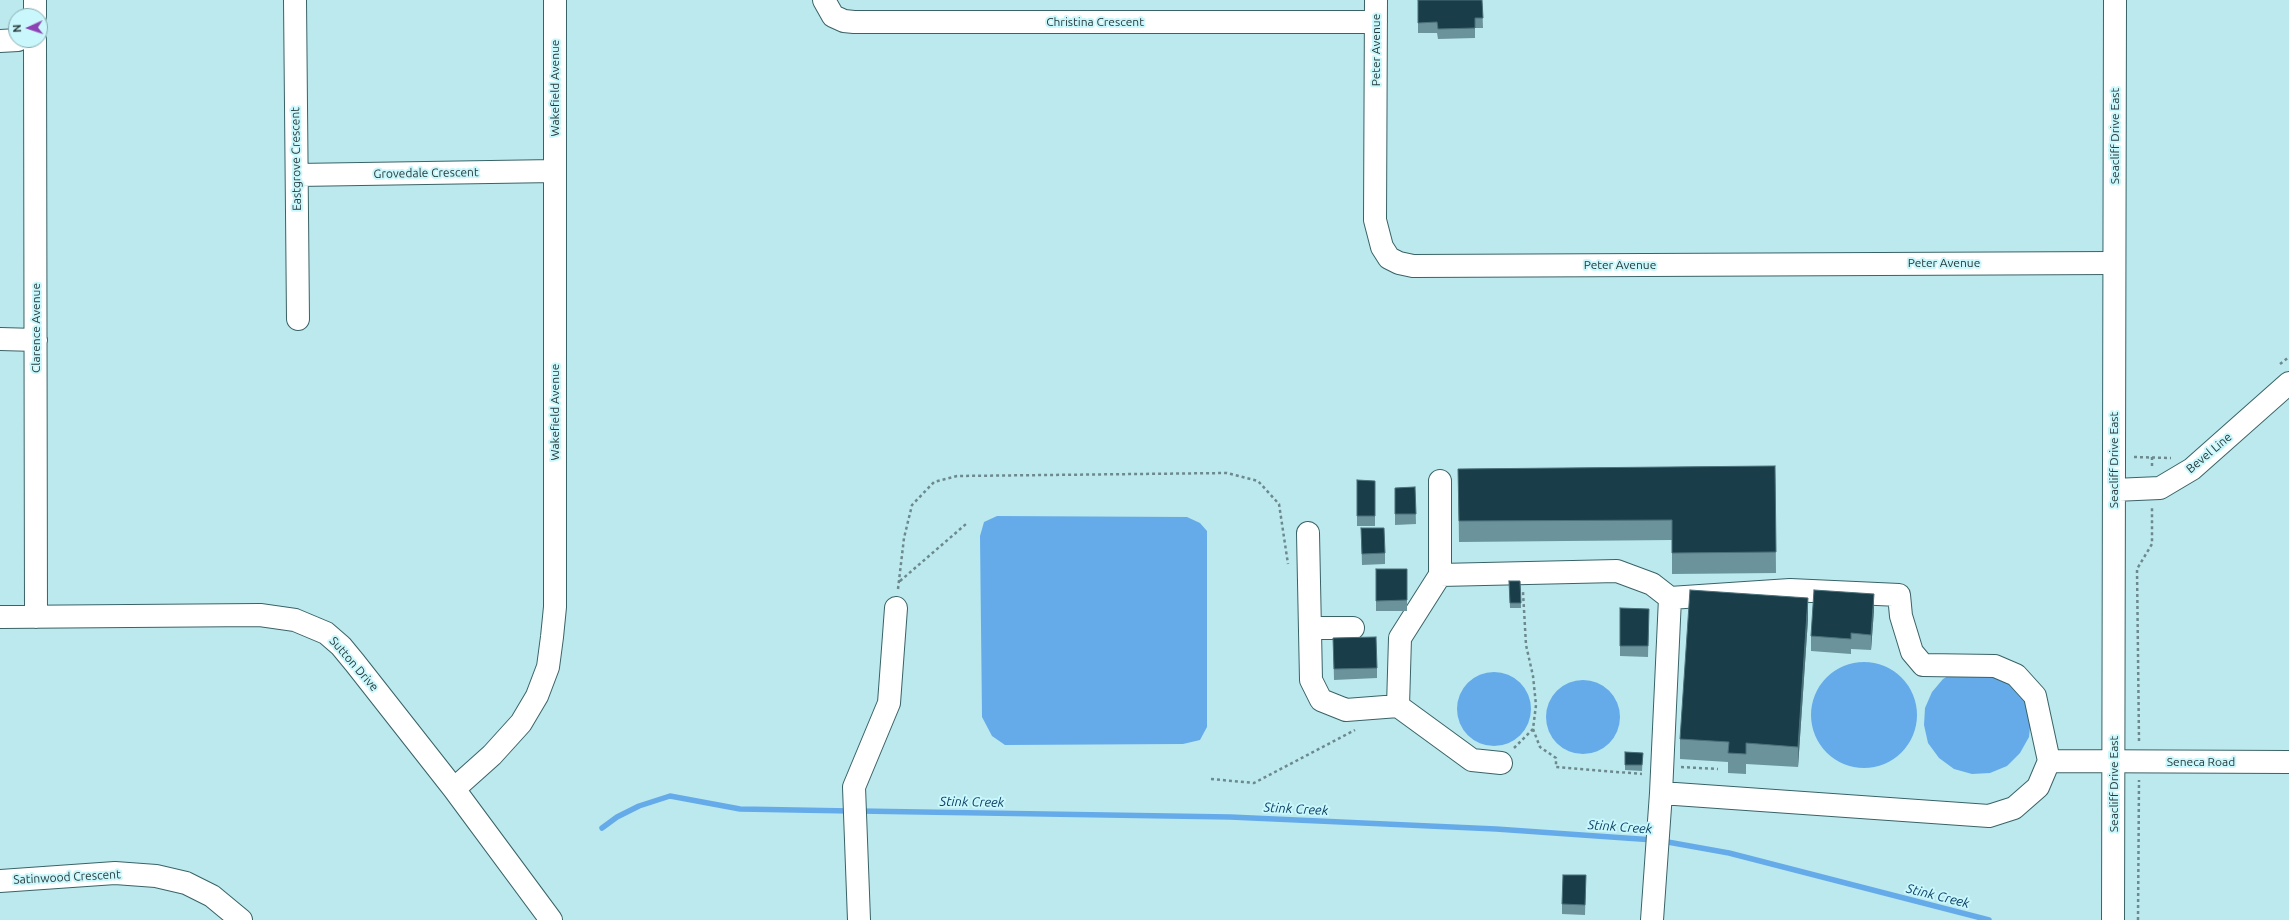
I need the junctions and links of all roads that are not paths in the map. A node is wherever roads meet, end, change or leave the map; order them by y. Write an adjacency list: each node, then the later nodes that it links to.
1 (295, 0): 9 (street, Eastgrove Crescent)
2 (554, 0): 8 (street, Wakefield Avenue)
3 (824, 0): 6 (street, Christina Crescent)
4 (1376, 0): 6 (street, Peter Avenue)
5 (2115, 0): 10 (street, Seacliff Drive East)
6 (1376, 22): 10 (street, Peter Avenue)
7 (35, 48): 13 (street, Clarence Avenue)
8 (555, 171): 9 (street, Grovedale Crescent); 31 (street, Wakefield Avenue)
9 (297, 175): 11 (street, Eastgrove Crescent)
10 (2114, 263): 16 (street, Seacliff Drive East)
11 (298, 319)
12 (0, 339): 13 (street)
13 (36, 340): 22 (street, Clarence Avenue)
14 (2289, 383): 16 (street, Bevel Line)
15 (1440, 481): 18 (street)
16 (2114, 490): 27 (street, Seacliff Drive East)
17 (1308, 533): 23 (street)
18 (1440, 575): 19 (street); 25 (street)
19 (1670, 598): 26 (street); 30 (street)
20 (896, 608): 35 (street)
21 (0, 617): 22 (street, Sutton Drive)
22 (36, 617): 31 (street, Sutton Drive)
23 (1310, 628): 24 (street); 25 (street)
24 (1353, 628)
25 (1398, 706): 29 (street)
26 (2049, 761): 27 (street, Seneca Road); 30 (street)
27 (2114, 762): 28 (street, Seneca Road); 38 (street, Seacliff Drive East)
28 (2289, 762)
29 (1497, 763)
30 (1662, 778): 37 (street)
31 (454, 789): 34 (street, Sutton Drive)
32 (0, 881): 33 (street, Satinwood Crescent)
33 (241, 920)
34 (551, 920)
35 (859, 920)
36 (1642, 920): 37 (street)
37 (1652, 920)
38 (2113, 920)

